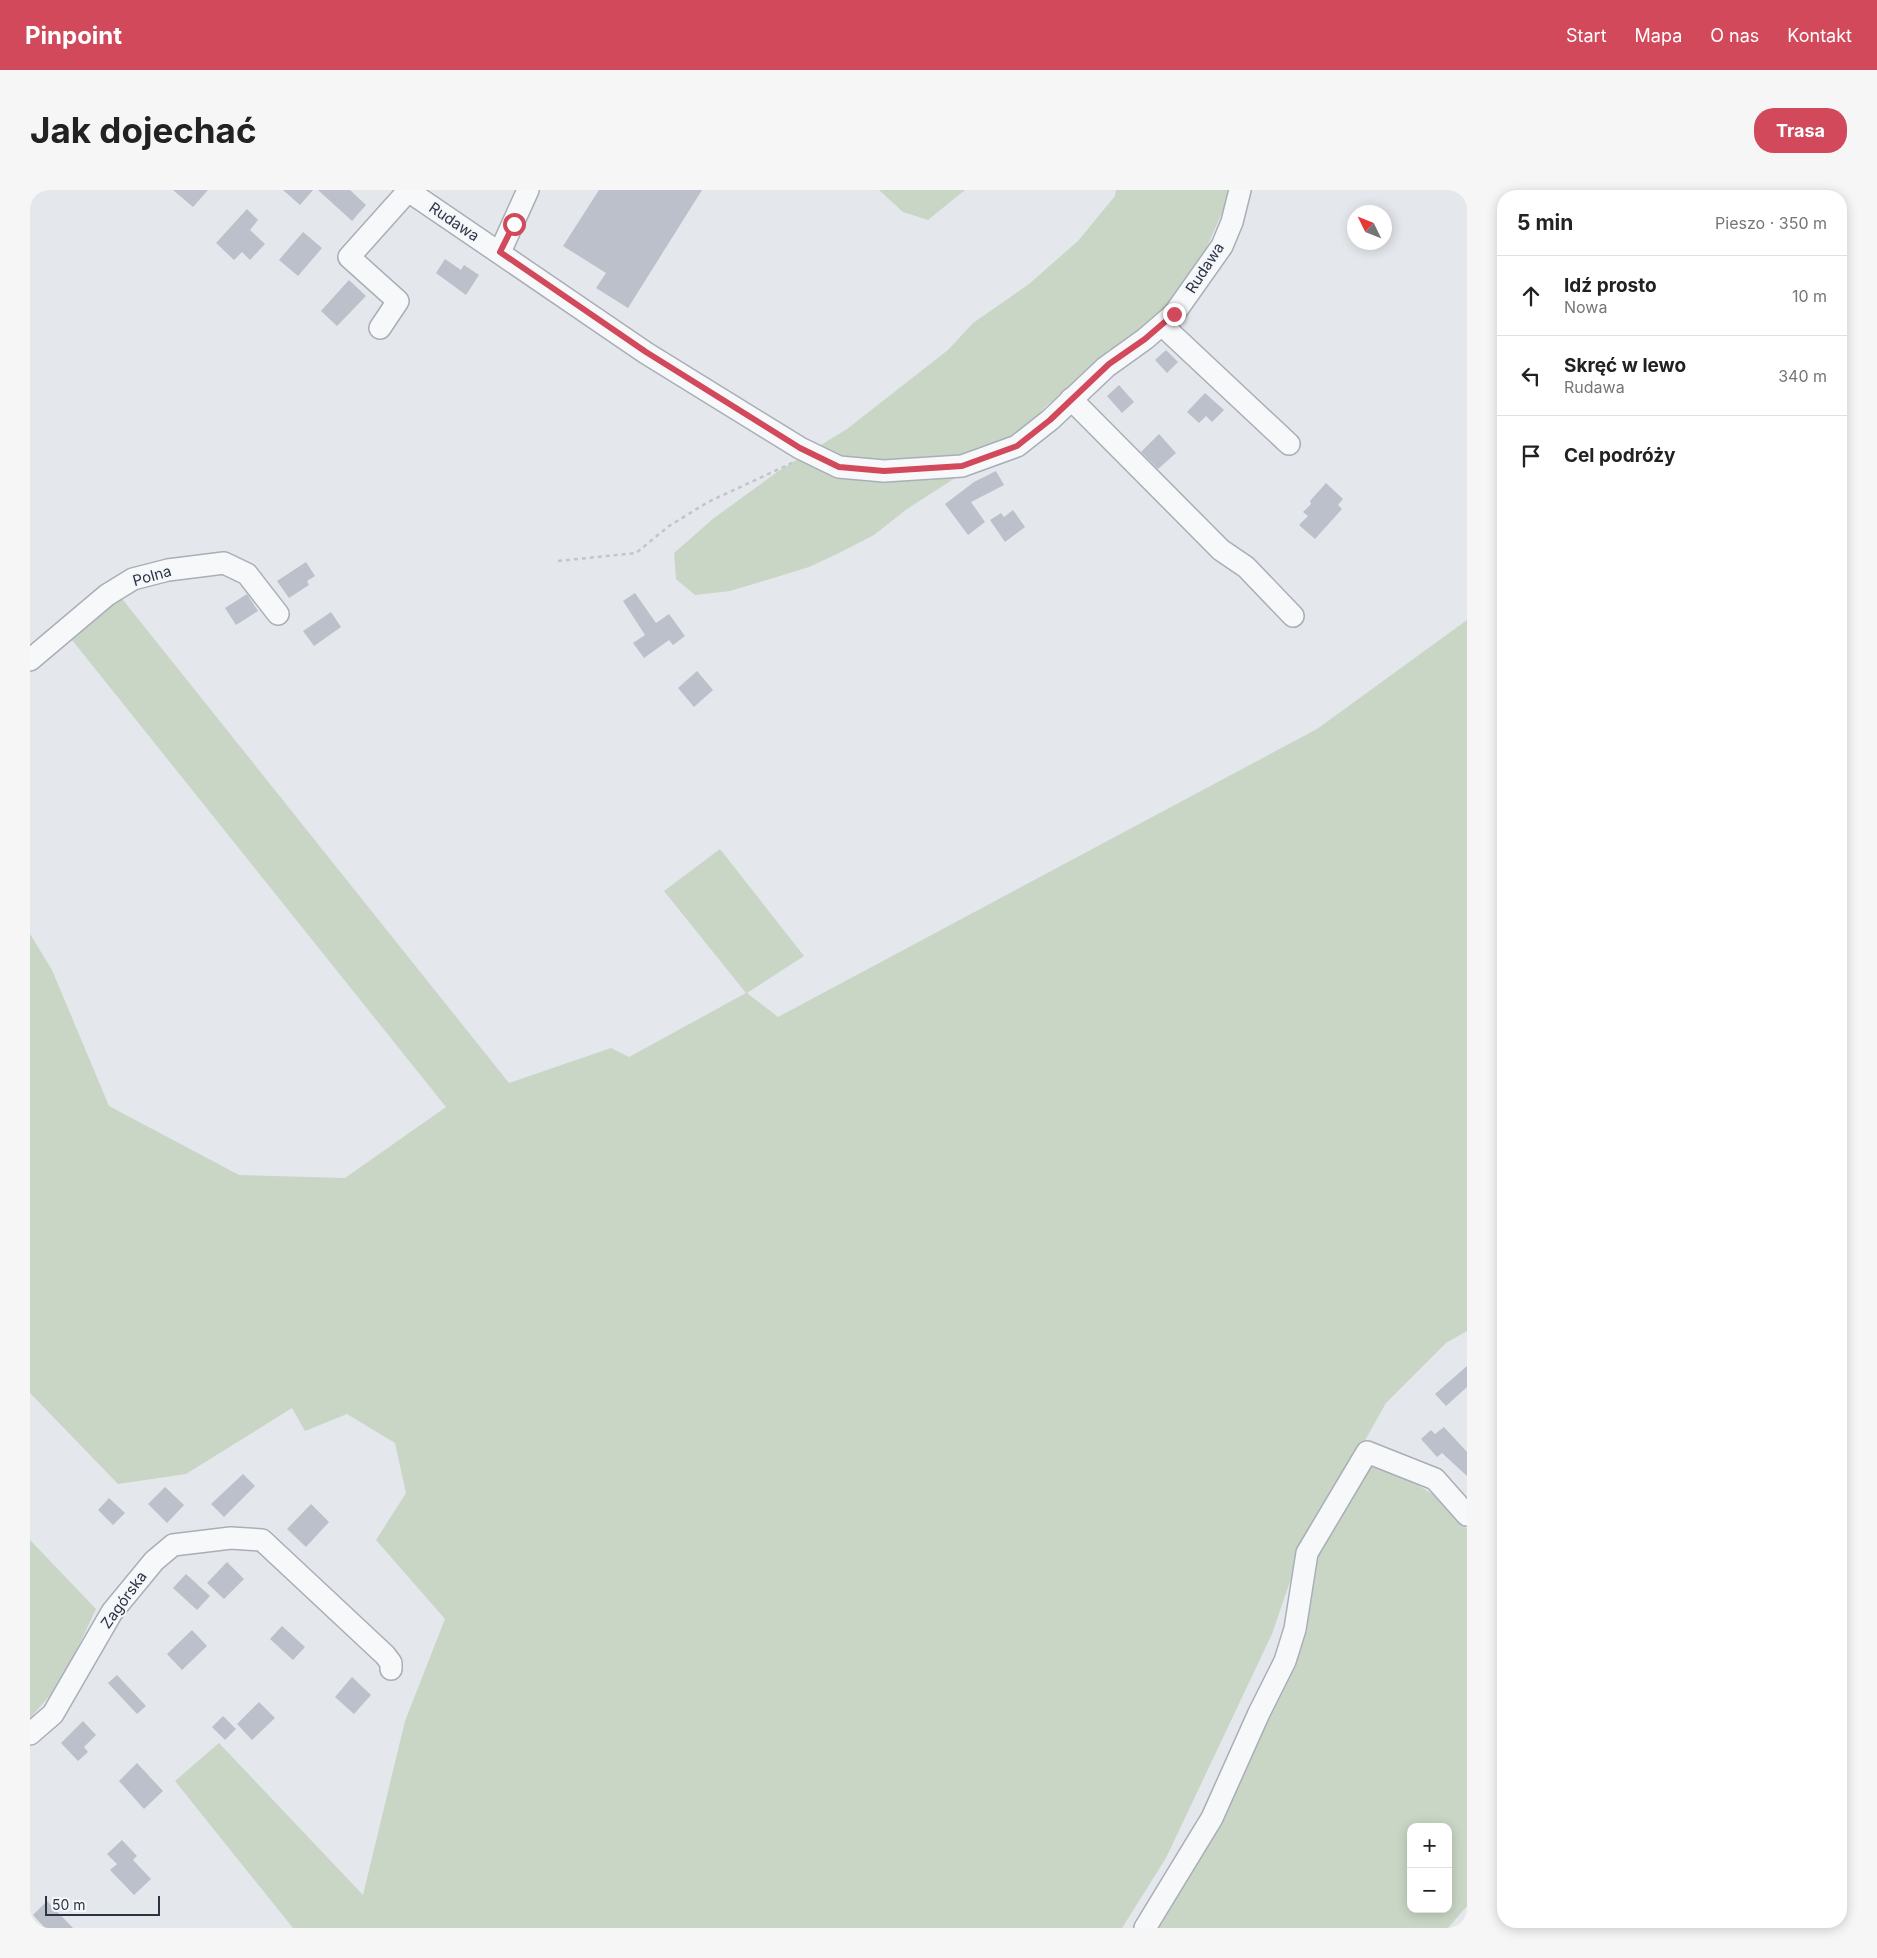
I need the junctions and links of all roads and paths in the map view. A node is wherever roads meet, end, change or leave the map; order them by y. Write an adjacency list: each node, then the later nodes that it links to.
1 (407, 190): 4 (street, Rudawa); 6 (street)
2 (528, 190): 4 (street)
3 (1240, 190): 5 (street, Rudawa)
4 (500, 252): 9 (street, Rudawa)
5 (1162, 325): 7 (street, Rudawa); 8 (street)
6 (380, 328)
7 (1071, 399): 9 (street, Rudawa); 12 (street)
8 (1289, 444)
9 (811, 454): 10 (path)
10 (558, 561)
11 (278, 614): 13 (street, Polna)
12 (1294, 616)
13 (30, 660)
14 (1467, 1515): 17 (street)
15 (391, 1669): 16 (street, Zagórska)
16 (30, 1734)
17 (1144, 1928)

